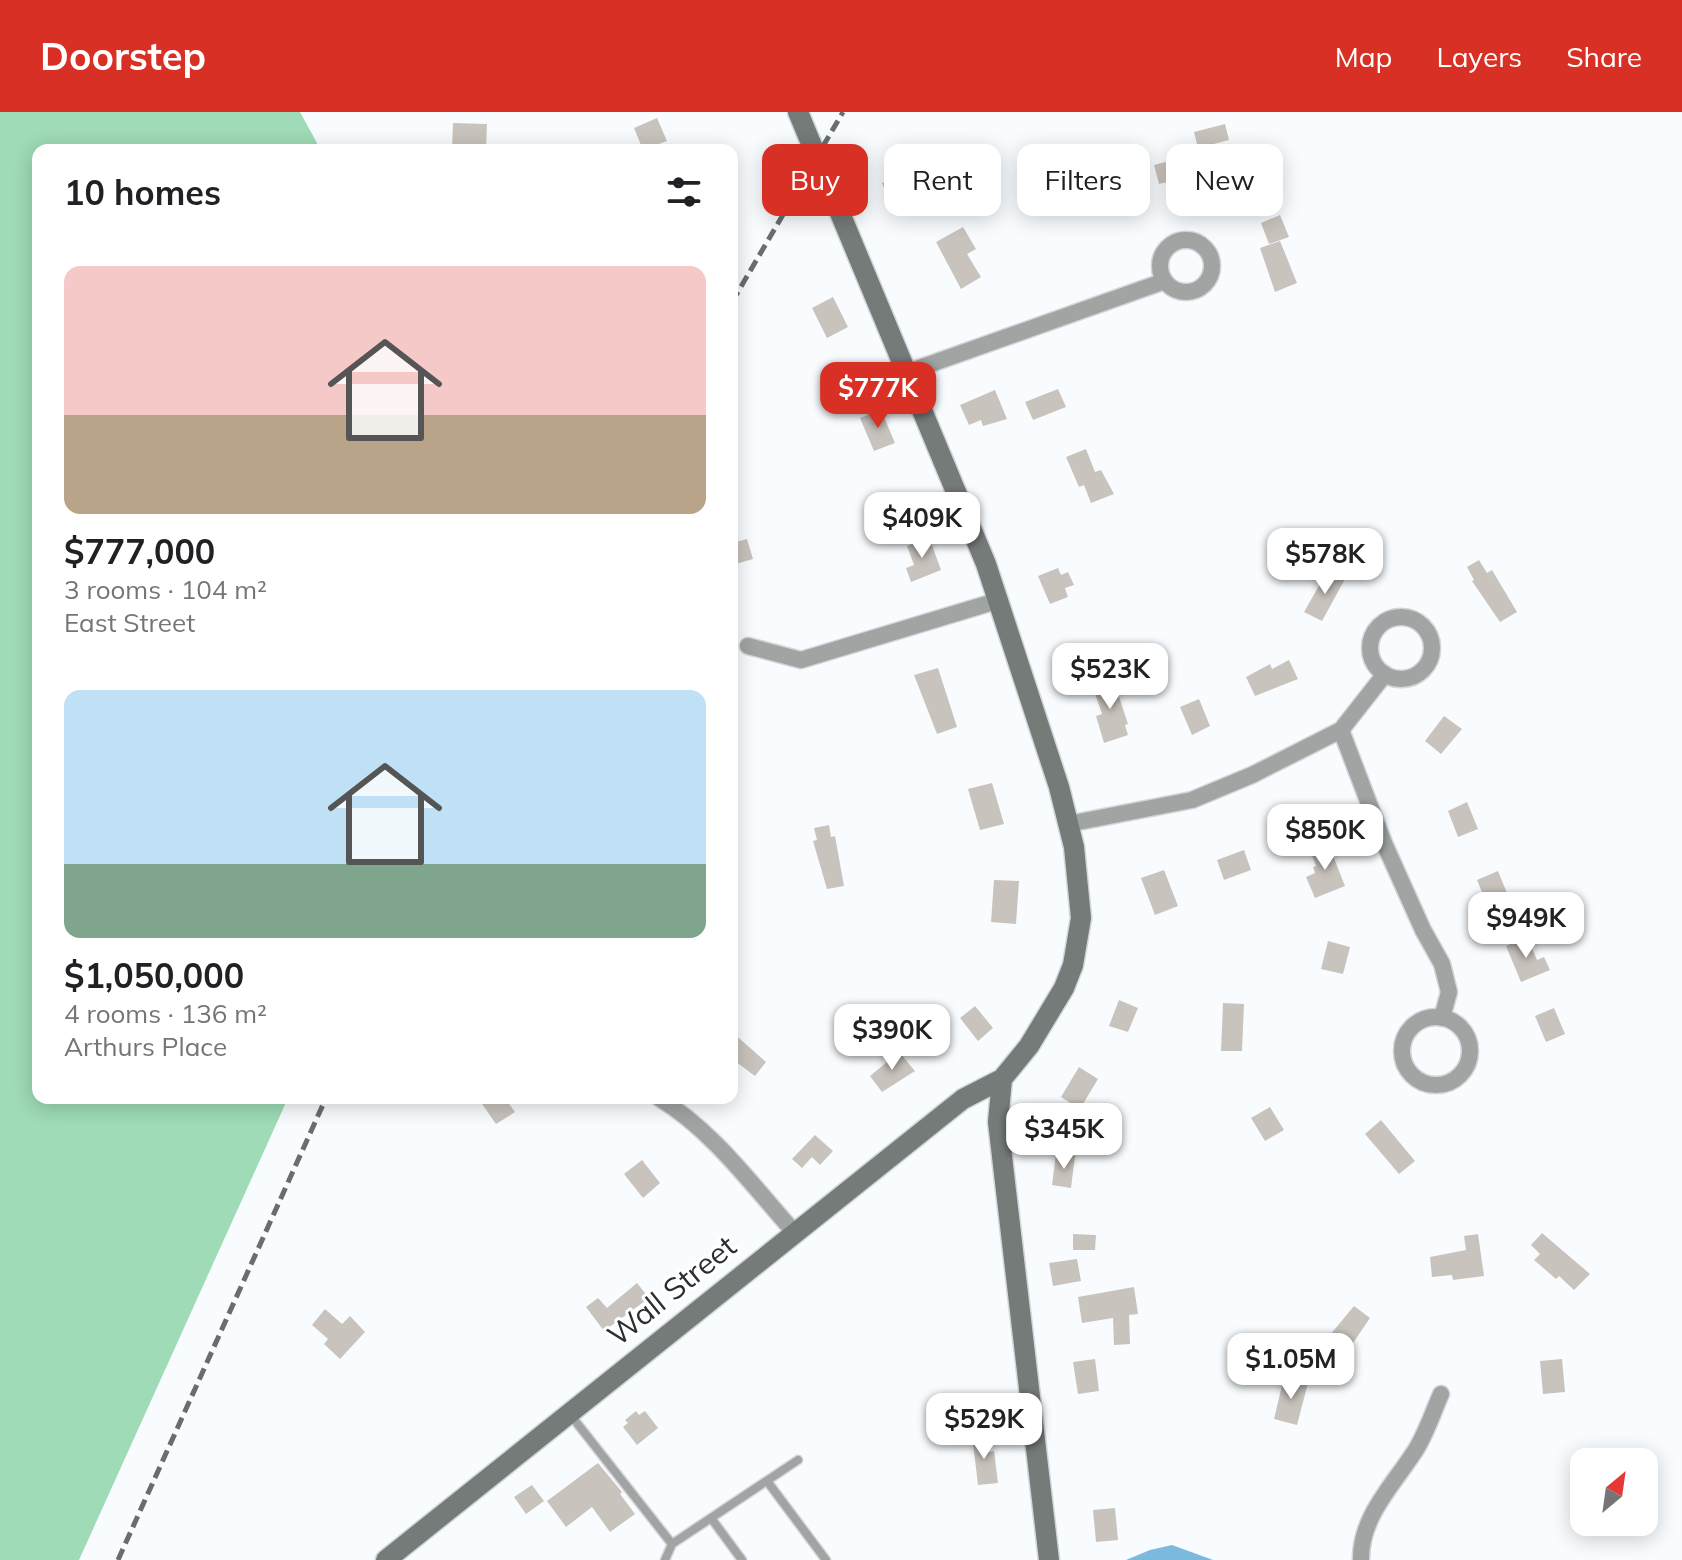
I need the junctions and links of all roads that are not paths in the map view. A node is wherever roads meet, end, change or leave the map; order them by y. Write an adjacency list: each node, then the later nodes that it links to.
1 (798, 112): 3 (main road)
2 (1162, 282): 3 (street)
3 (908, 372): 4 (main road)
4 (1000, 600): 5 (street); 8 (main road)
5 (748, 646)
6 (1385, 674): 7 (street)
7 (1341, 730): 8 (street); 9 (street)
8 (1068, 824): 10 (main road)
9 (1442, 1018): 9 (street)
10 (1002, 1079): 12 (main road, Wall Street); 23 (main road)
11 (669, 1104): 12 (street)
12 (794, 1232): 14 (main road, Wall Street)
13 (1441, 1394): 24 (street)
14 (568, 1412): 18 (lane); 19 (main road, Wall Street)
15 (798, 1460): 16 (lane)
16 (767, 1481): 17 (lane); 22 (lane)
17 (711, 1518): 18 (lane); 21 (lane)
18 (672, 1544): 20 (lane)
19 (386, 1560)
20 (665, 1560)
21 (742, 1560)
22 (826, 1560)
23 (1049, 1560)
24 (1361, 1560)

